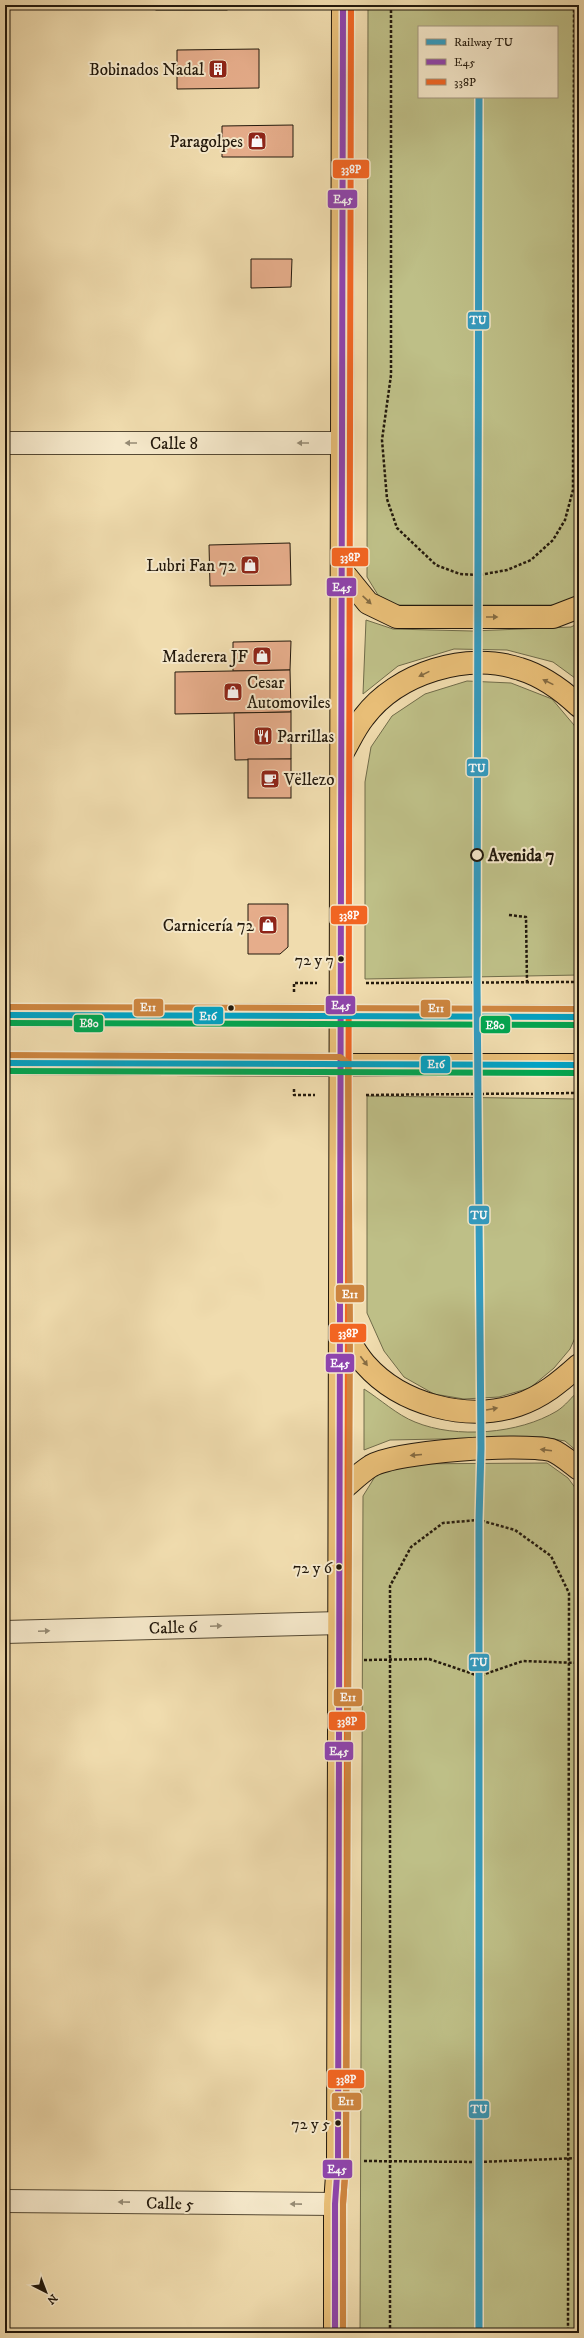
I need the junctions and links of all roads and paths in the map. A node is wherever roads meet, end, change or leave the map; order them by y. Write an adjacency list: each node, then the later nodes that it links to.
1 (343, 5): 5 (main road)
2 (391, 5): 3 (path)
3 (574, 5)
4 (5, 443): 5 (street, Calle 8, one-way to 4)
5 (342, 443): 6 (main road)
6 (342, 571): 7 (main road, one-way to 7); 9 (main road)
7 (579, 607)
8 (579, 706): 9 (main road, one-way to 9)
9 (342, 754): 13 (main road)
10 (509, 915): 11 (path)
11 (527, 983)
12 (5, 1015): 13 (street)
13 (340, 1016): 14 (main road); 16 (main road)
14 (579, 1017)
15 (5, 1063): 16 (street)
16 (340, 1065): 17 (main road); 18 (main road)
17 (579, 1065)
18 (342, 1329): 19 (main road, one-way to 19); 21 (main road)
19 (579, 1365)
20 (579, 1469): 21 (main road, one-way to 21)
21 (340, 1491): 22 (main road)
22 (340, 1623): 23 (street, Calle 6, one-way to 22); 25 (main road)
23 (5, 1632)
24 (390, 1660): 25 (path); 26 (path); 26 (path); 31 (path)
25 (340, 1661): 30 (main road)
26 (569, 1662): 27 (path); 28 (path)
27 (579, 1663)
28 (567, 2158): 29 (path); 31 (path); 36 (path)
29 (579, 2158)
30 (338, 2161): 31 (path); 33 (main road)
31 (389, 2161): 35 (path)
32 (5, 2201): 33 (street, Calle 5, one-way to 32)
33 (335, 2204): 34 (main road)
34 (336, 2333)
35 (390, 2333)
36 (568, 2333)

